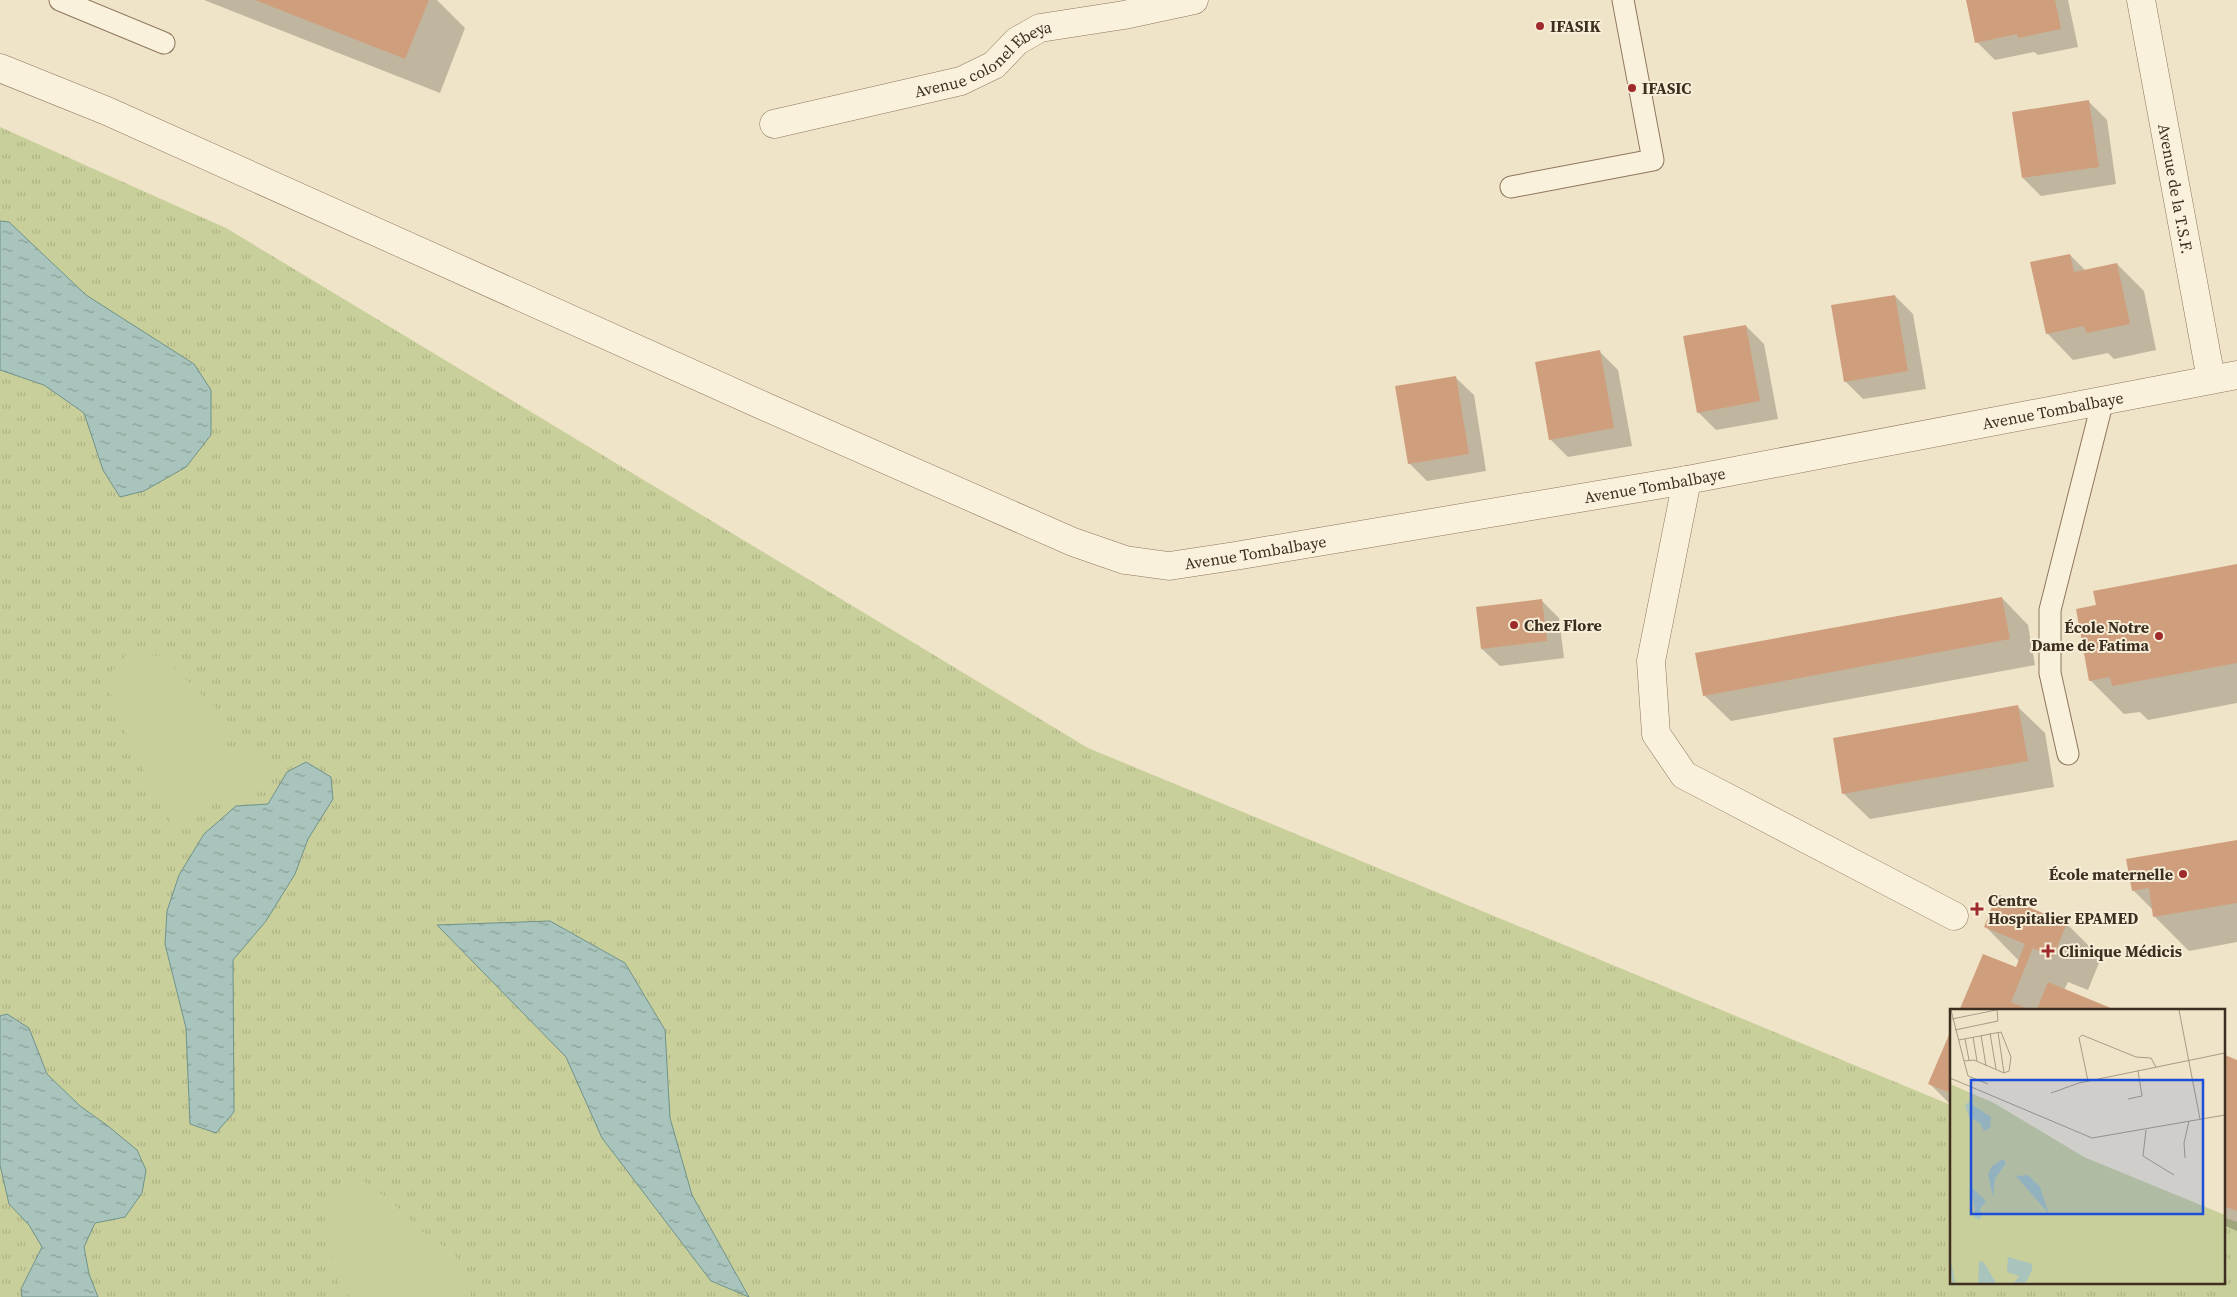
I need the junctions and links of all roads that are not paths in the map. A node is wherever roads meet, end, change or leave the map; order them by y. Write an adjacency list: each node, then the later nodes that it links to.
1 (60, 0): 6 (lane)
2 (1194, 0): 5 (street, Avenue colonel Ebeya)
3 (1623, 0): 9 (lane)
4 (2141, 0): 10 (street, Avenue de la T.S.F.)
5 (1122, 7): 8 (street, Avenue colonel Ebeya)
6 (164, 43)
7 (0, 68): 12 (street, Avenue Tombalbaye)
8 (774, 124)
9 (1511, 187)
10 (2224, 377): 11 (street, Avenue Tombalbaye)
11 (2103, 400): 12 (street, Avenue Tombalbaye); 13 (lane)
12 (1687, 480): 14 (street)
13 (2068, 754)
14 (1954, 916)

